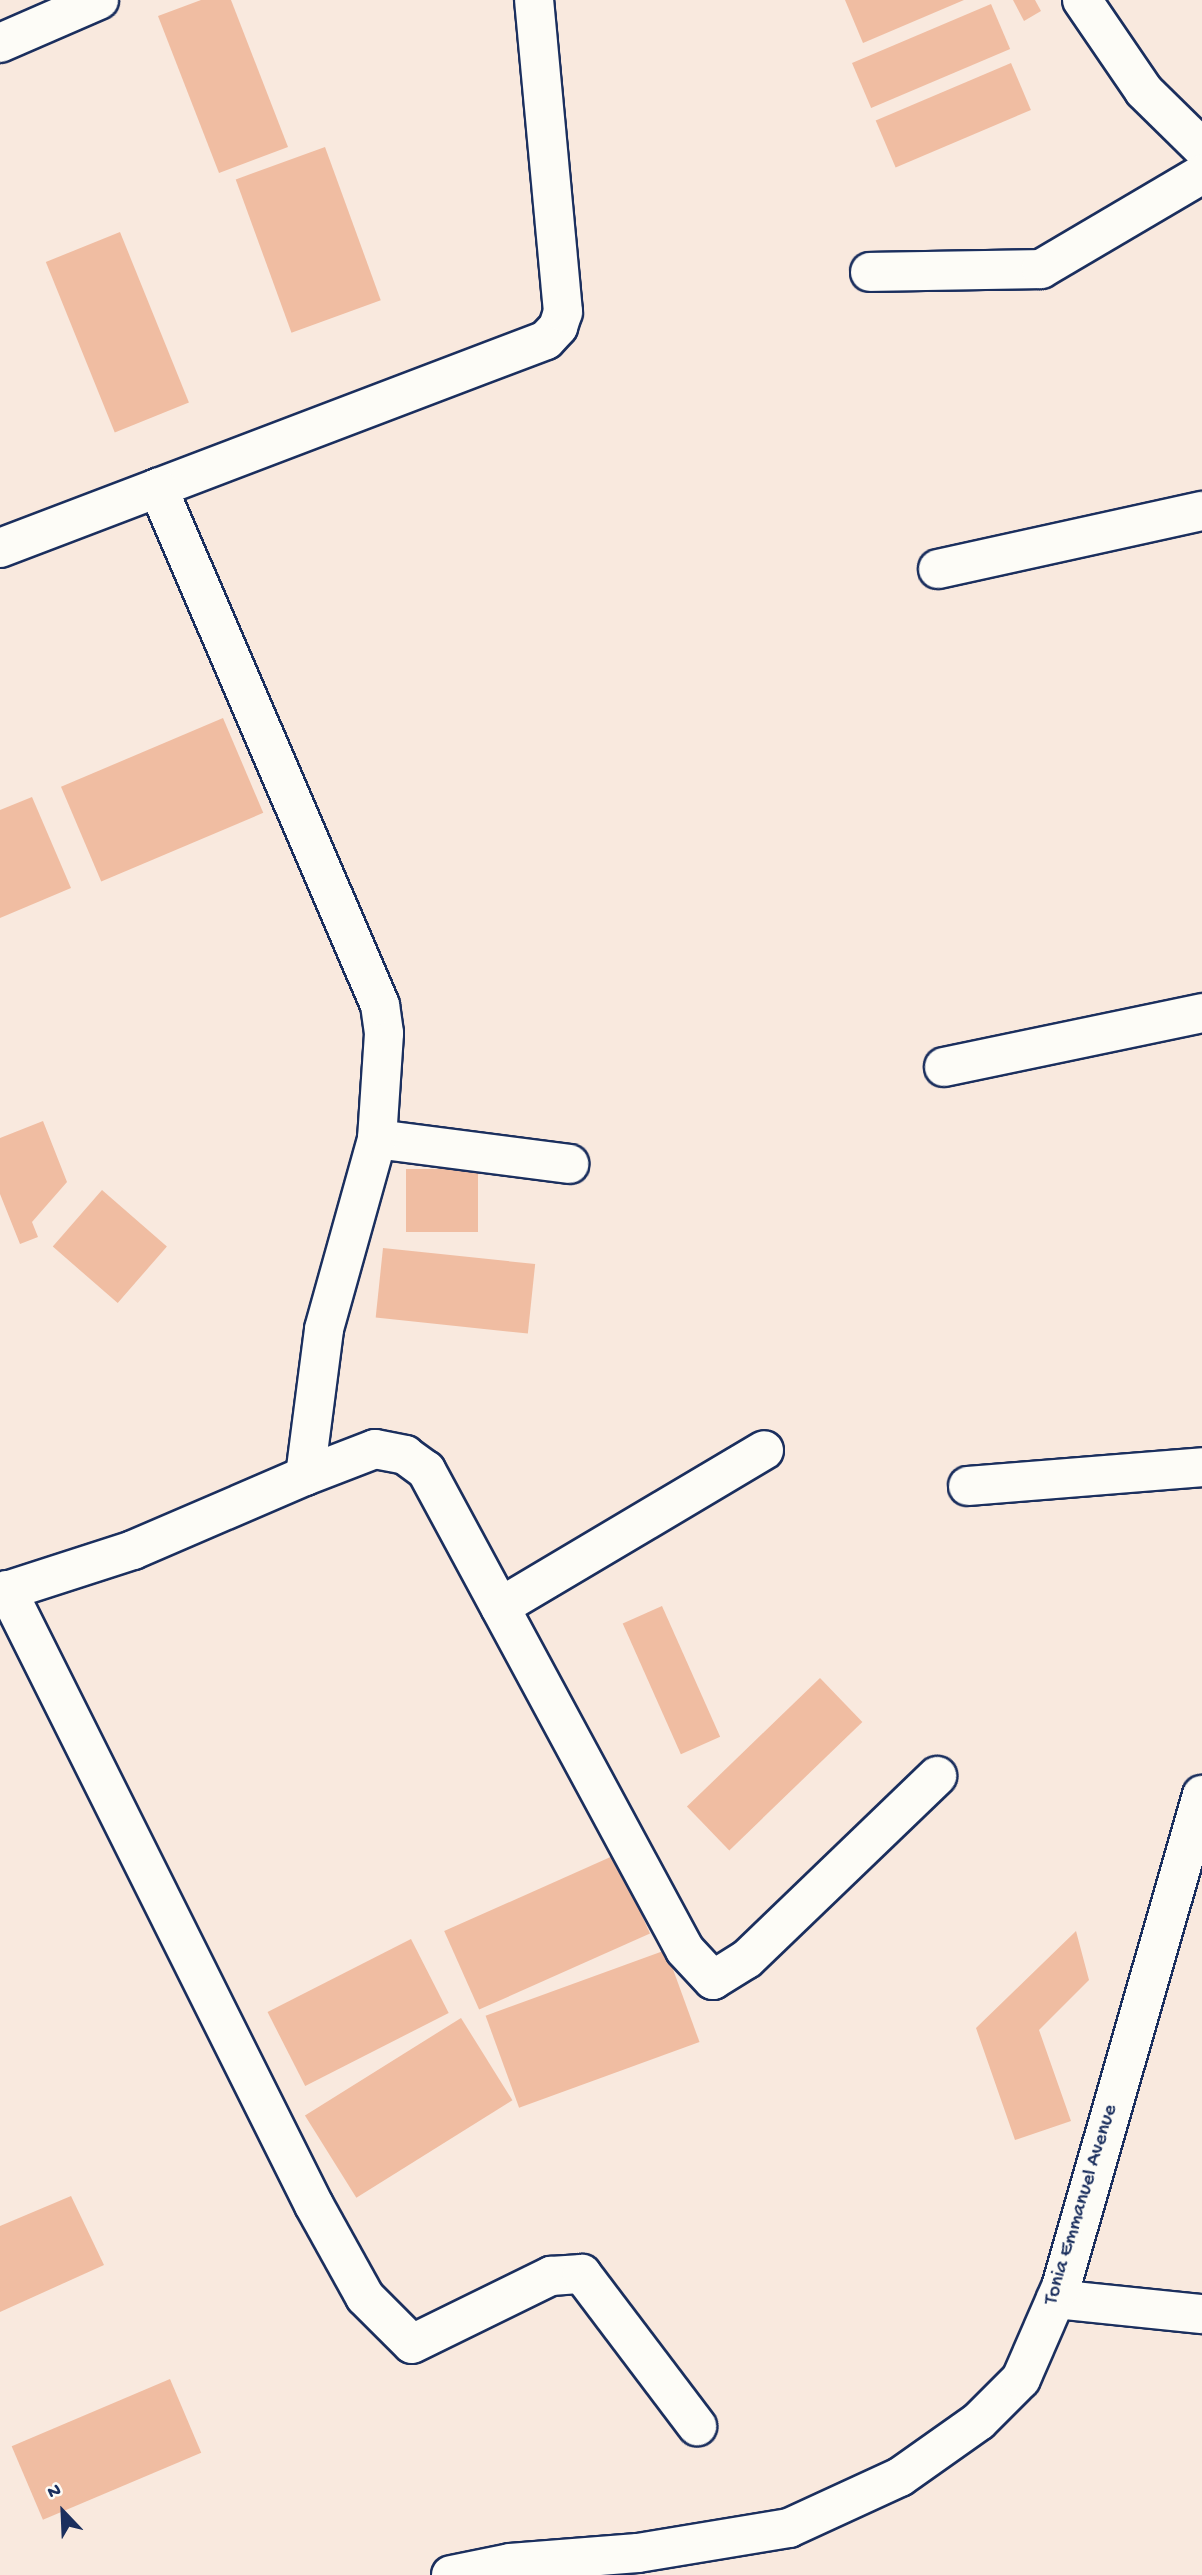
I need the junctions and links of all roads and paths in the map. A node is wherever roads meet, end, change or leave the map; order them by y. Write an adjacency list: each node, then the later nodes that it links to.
1 (99, 0): 4 (street)
2 (534, 0): 8 (street)
3 (1082, 0): 5 (street)
4 (0, 44)
5 (1202, 148)
6 (1202, 174): 7 (street)
7 (870, 272)
8 (158, 488): 10 (street); 14 (street)
9 (1202, 511): 11 (street)
10 (0, 548)
11 (938, 569)
12 (1202, 1013): 13 (street)
13 (944, 1067)
14 (377, 1139): 15 (street); 18 (street)
15 (569, 1164)
16 (764, 1450): 21 (street)
17 (1202, 1467): 19 (street)
18 (305, 1476): 20 (street); 21 (street)
19 (968, 1486)
20 (3, 1591): 27 (street)
21 (500, 1607): 22 (street)
22 (937, 1776)
23 (1202, 1795): 24 (street, Tonia Emmanuel Avenue)
24 (1190, 1891): 25 (street, Tonia Emmanuel Avenue)
25 (1056, 2299): 26 (street); 28 (street, Tonia Emmanuel Avenue)
26 (1202, 2314)
27 (697, 2426)
28 (451, 2575)

